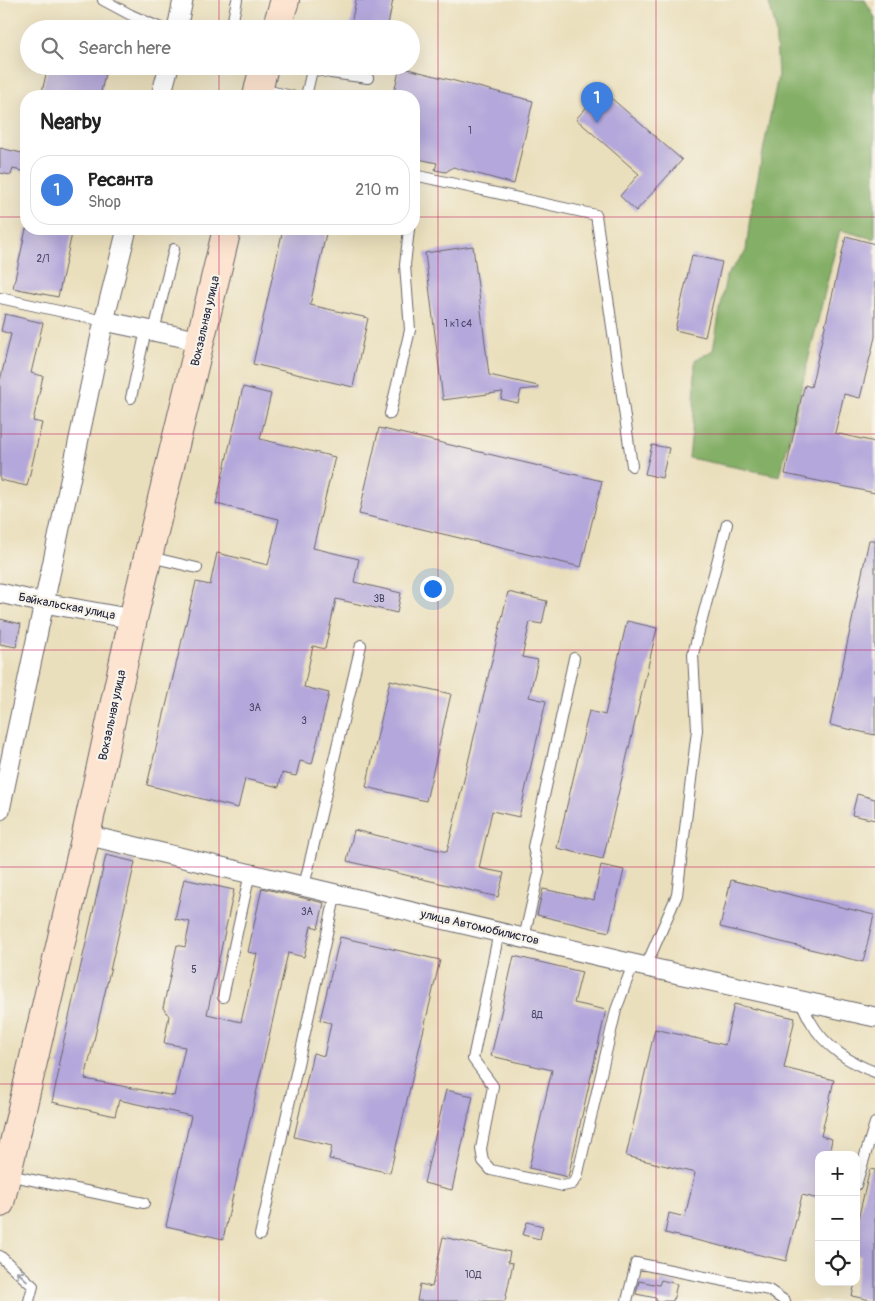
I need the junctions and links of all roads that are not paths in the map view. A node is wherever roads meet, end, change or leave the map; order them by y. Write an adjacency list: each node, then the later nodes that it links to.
1 (103, 0): 5 (lane)
2 (183, 0): 6 (street)
3 (237, 0): 7 (lane)
4 (285, 0): 8 (main road)
5 (142, 20)
6 (179, 20)
7 (233, 20)
8 (279, 20)
9 (166, 75): 14 (street)
10 (311, 75): 16 (lane)
11 (346, 75): 12 (lane)
12 (368, 78)
13 (260, 84): 15 (lane)
14 (162, 90)
15 (276, 90)
16 (307, 90)
17 (420, 176): 28 (lane)
18 (126, 235): 23 (street)
19 (226, 235): 25 (main road, Вокзальная улица)
20 (408, 235): 27 (lane)
21 (174, 249): 24 (lane)
22 (0, 298): 23 (lane)
23 (104, 321): 24 (street); 33 (street)
24 (150, 331): 25 (street); 26 (lane)
25 (201, 341): 30 (main road, Вокзальная улица)
26 (131, 398)
27 (390, 414)
28 (632, 466)
29 (727, 524): 45 (lane)
30 (148, 557): 31 (lane); 34 (main road, Вокзальная улица)
31 (198, 568)
32 (0, 593): 33 (street, Байкальская улица)
33 (44, 603): 34 (street, Байкальская улица); 37 (street)
34 (134, 619): 39 (main road, Вокзальная улица)
35 (361, 646): 41 (lane)
36 (574, 658): 44 (lane)
37 (3, 778): 38 (street)
38 (0, 810)
39 (86, 835): 40 (street, улица Автомобилистов); 51 (main road, Вокзальная улица)
40 (250, 873): 41 (street, улица Автомобилистов); 46 (lane)
41 (304, 886): 42 (street, улица Автомобилистов)
42 (336, 893): 43 (street, улица Автомобилистов); 55 (lane)
43 (499, 932): 44 (street, улица Автомобилистов); 45 (lane)
44 (524, 938): 45 (street, улица Автомобилистов)
45 (640, 965): 47 (street, улица Автомобилистов)
46 (223, 997)
47 (801, 1001): 48 (street, улица Автомобилистов); 49 (lane)
48 (875, 1017)
49 (875, 1072)
50 (875, 1123): 52 (lane)
51 (6, 1160): 53 (main road, Вокзальная улица); 54 (lane)
52 (860, 1172)
53 (0, 1203)
54 (144, 1203)
55 (260, 1235)
56 (0, 1256): 57 (lane, one-way to 56)
57 (29, 1301)
58 (627, 1301): 59 (lane)
59 (785, 1301)

